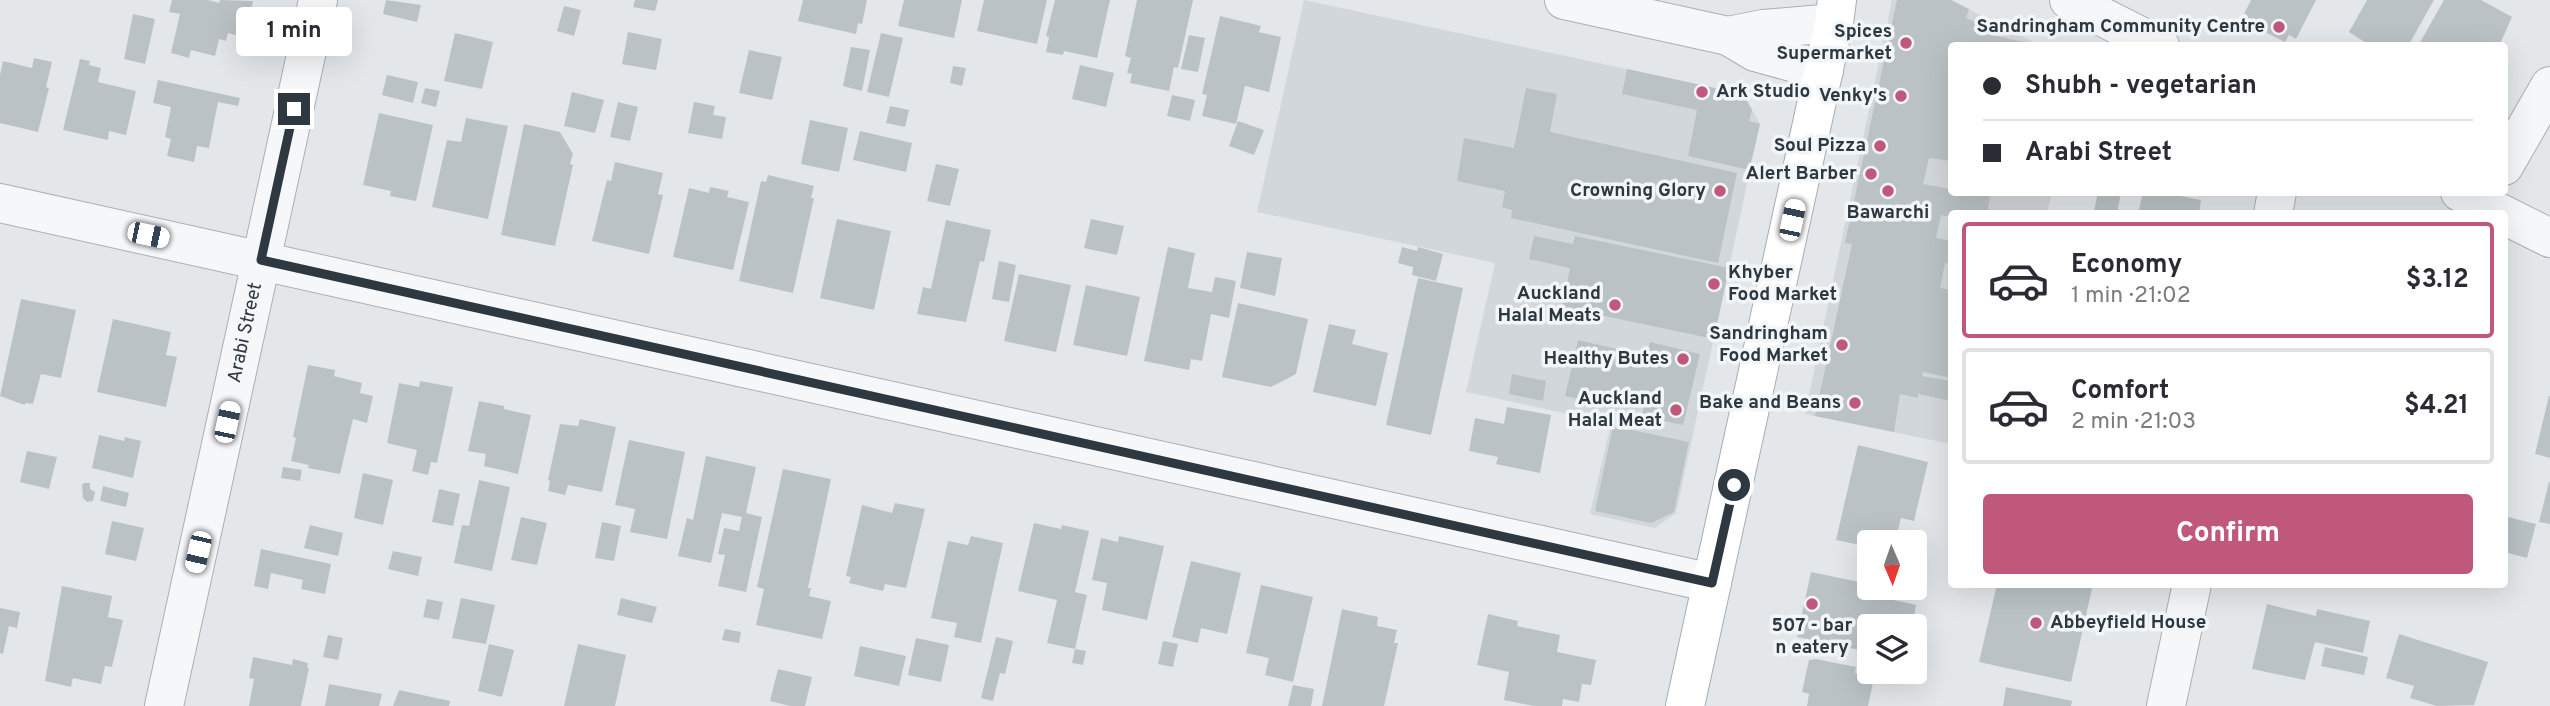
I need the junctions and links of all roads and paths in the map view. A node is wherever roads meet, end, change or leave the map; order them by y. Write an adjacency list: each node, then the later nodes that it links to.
1 (318, 0): 13 (street, Arabi Street)
2 (1564, 0): 5 (street)
3 (2069, 0): 6 (street)
4 (1835, 11): 5 (street); 7 (main road)
5 (1728, 36): 7 (street)
6 (2152, 42)
7 (1824, 71): 14 (main road)
8 (2550, 86): 9 (street)
9 (2508, 159)
10 (0, 203): 13 (street)
11 (2508, 214): 12 (street)
12 (2550, 238)
13 (261, 260): 14 (street); 16 (street, Arabi Street)
14 (1712, 583): 17 (main road)
15 (2191, 588): 18 (street)
16 (164, 706)
17 (1685, 706)
18 (2166, 706)

